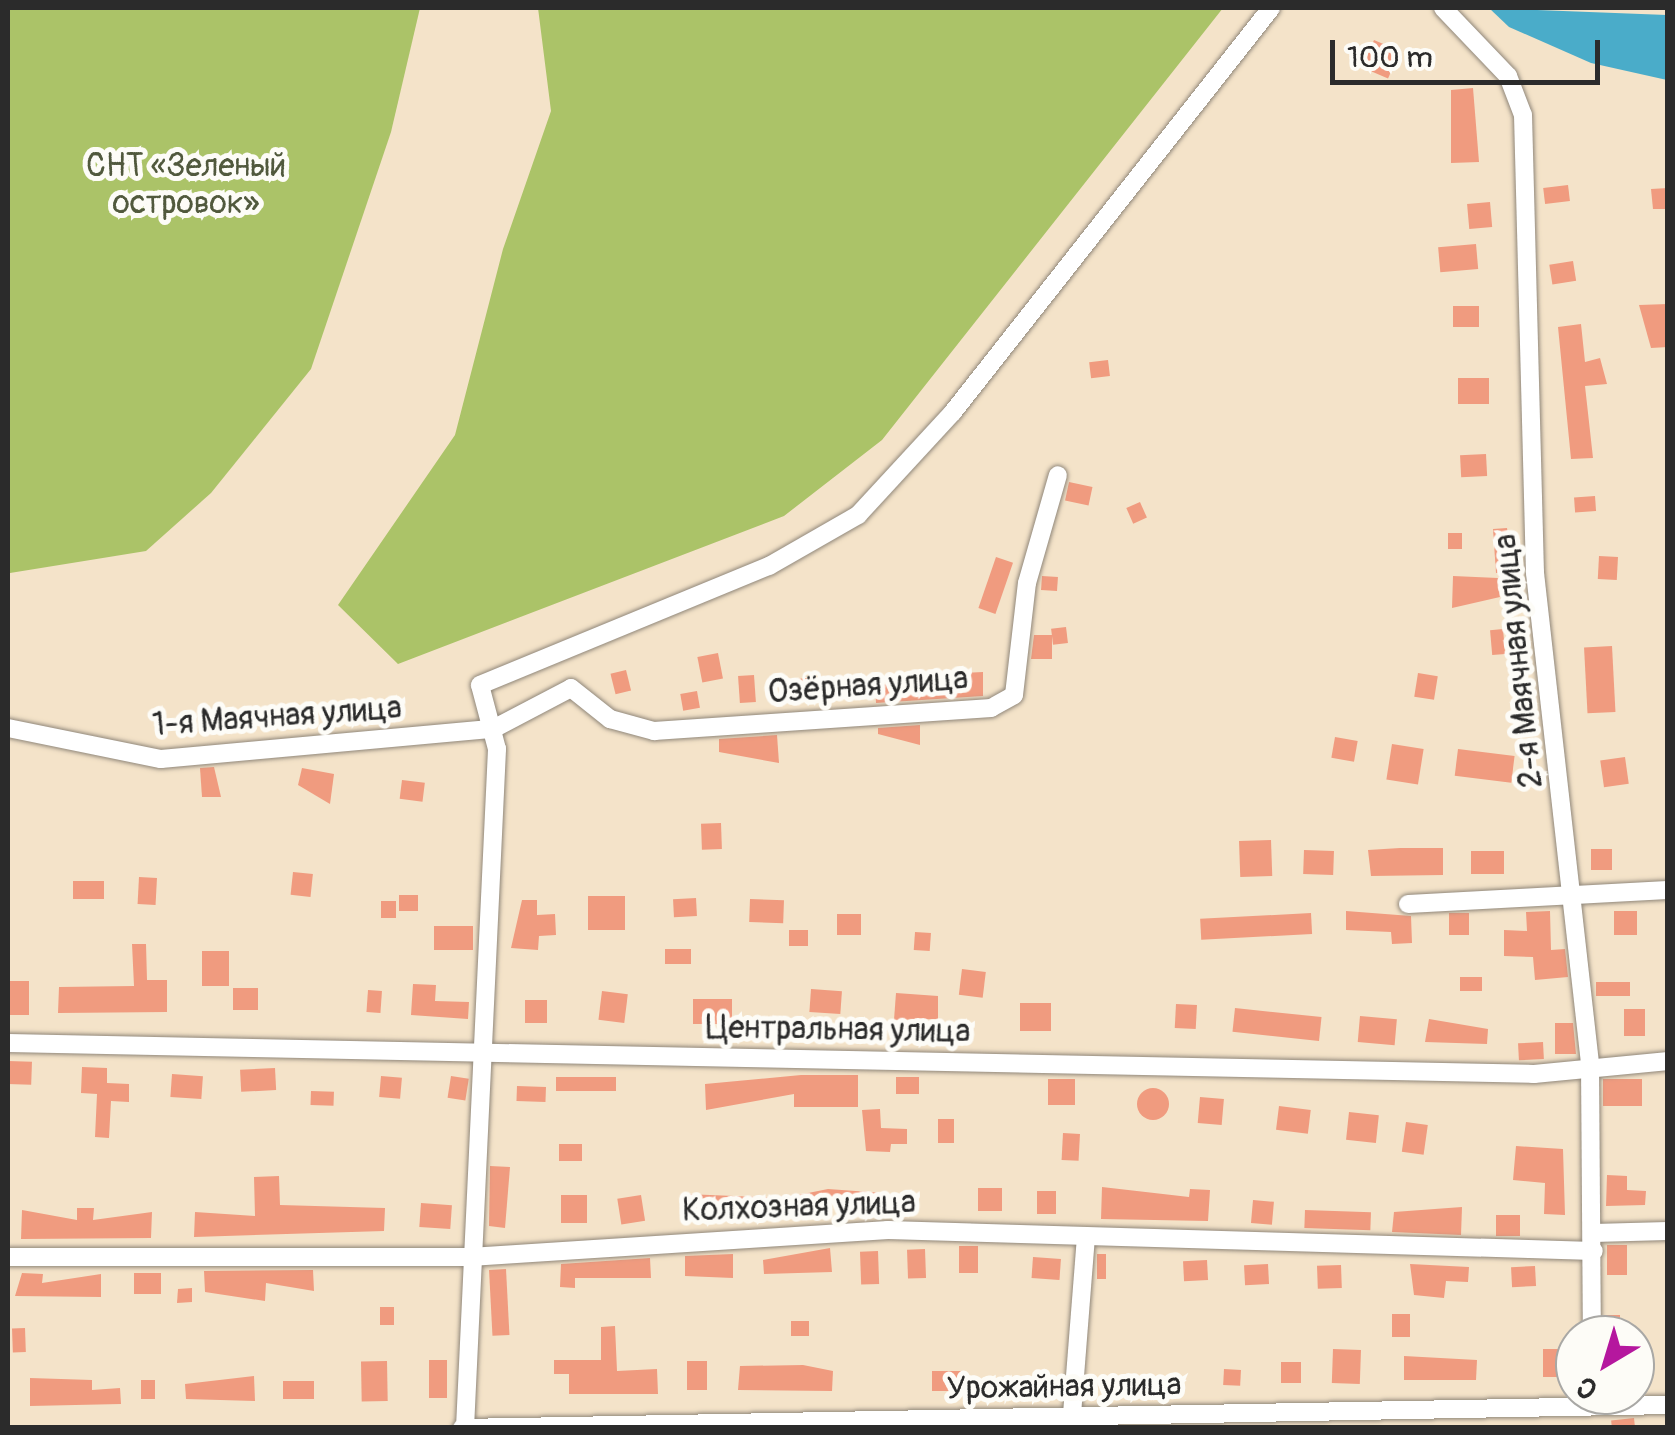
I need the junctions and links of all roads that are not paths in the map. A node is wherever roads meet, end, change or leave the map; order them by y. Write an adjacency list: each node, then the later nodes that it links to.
1 (1271, 8): 5 (street)
2 (1443, 8): 6 (street, 2-я Маячная улица)
3 (1058, 475): 5 (street, Озёрная улица)
4 (8, 728): 5 (street, 1-я Маячная улица)
5 (493, 730): 10 (street)
6 (1577, 890): 7 (street); 8 (street); 12 (street, 2-я Маячная улица)
7 (1668, 890)
8 (1408, 904)
9 (8, 1043): 10 (street, Центральная улица)
10 (481, 1056): 12 (street, Центральная улица); 17 (street)
11 (1668, 1061): 12 (street, Центральная улица)
12 (1590, 1063): 15 (street, 2-я Маячная улица)
13 (1668, 1231): 15 (street, Колхозная улица)
14 (1086, 1238): 15 (street, Колхозная улица); 17 (street, Колхозная улица); 20 (street)
15 (1593, 1242): 18 (street, 2-я Маячная улица)
16 (8, 1257): 17 (street, Колхозная улица)
17 (470, 1257): 21 (street)
18 (1592, 1315)
19 (1555, 1402): 20 (street, Урожайная улица)
20 (1071, 1422): 21 (street, Урожайная улица)
21 (463, 1428)

